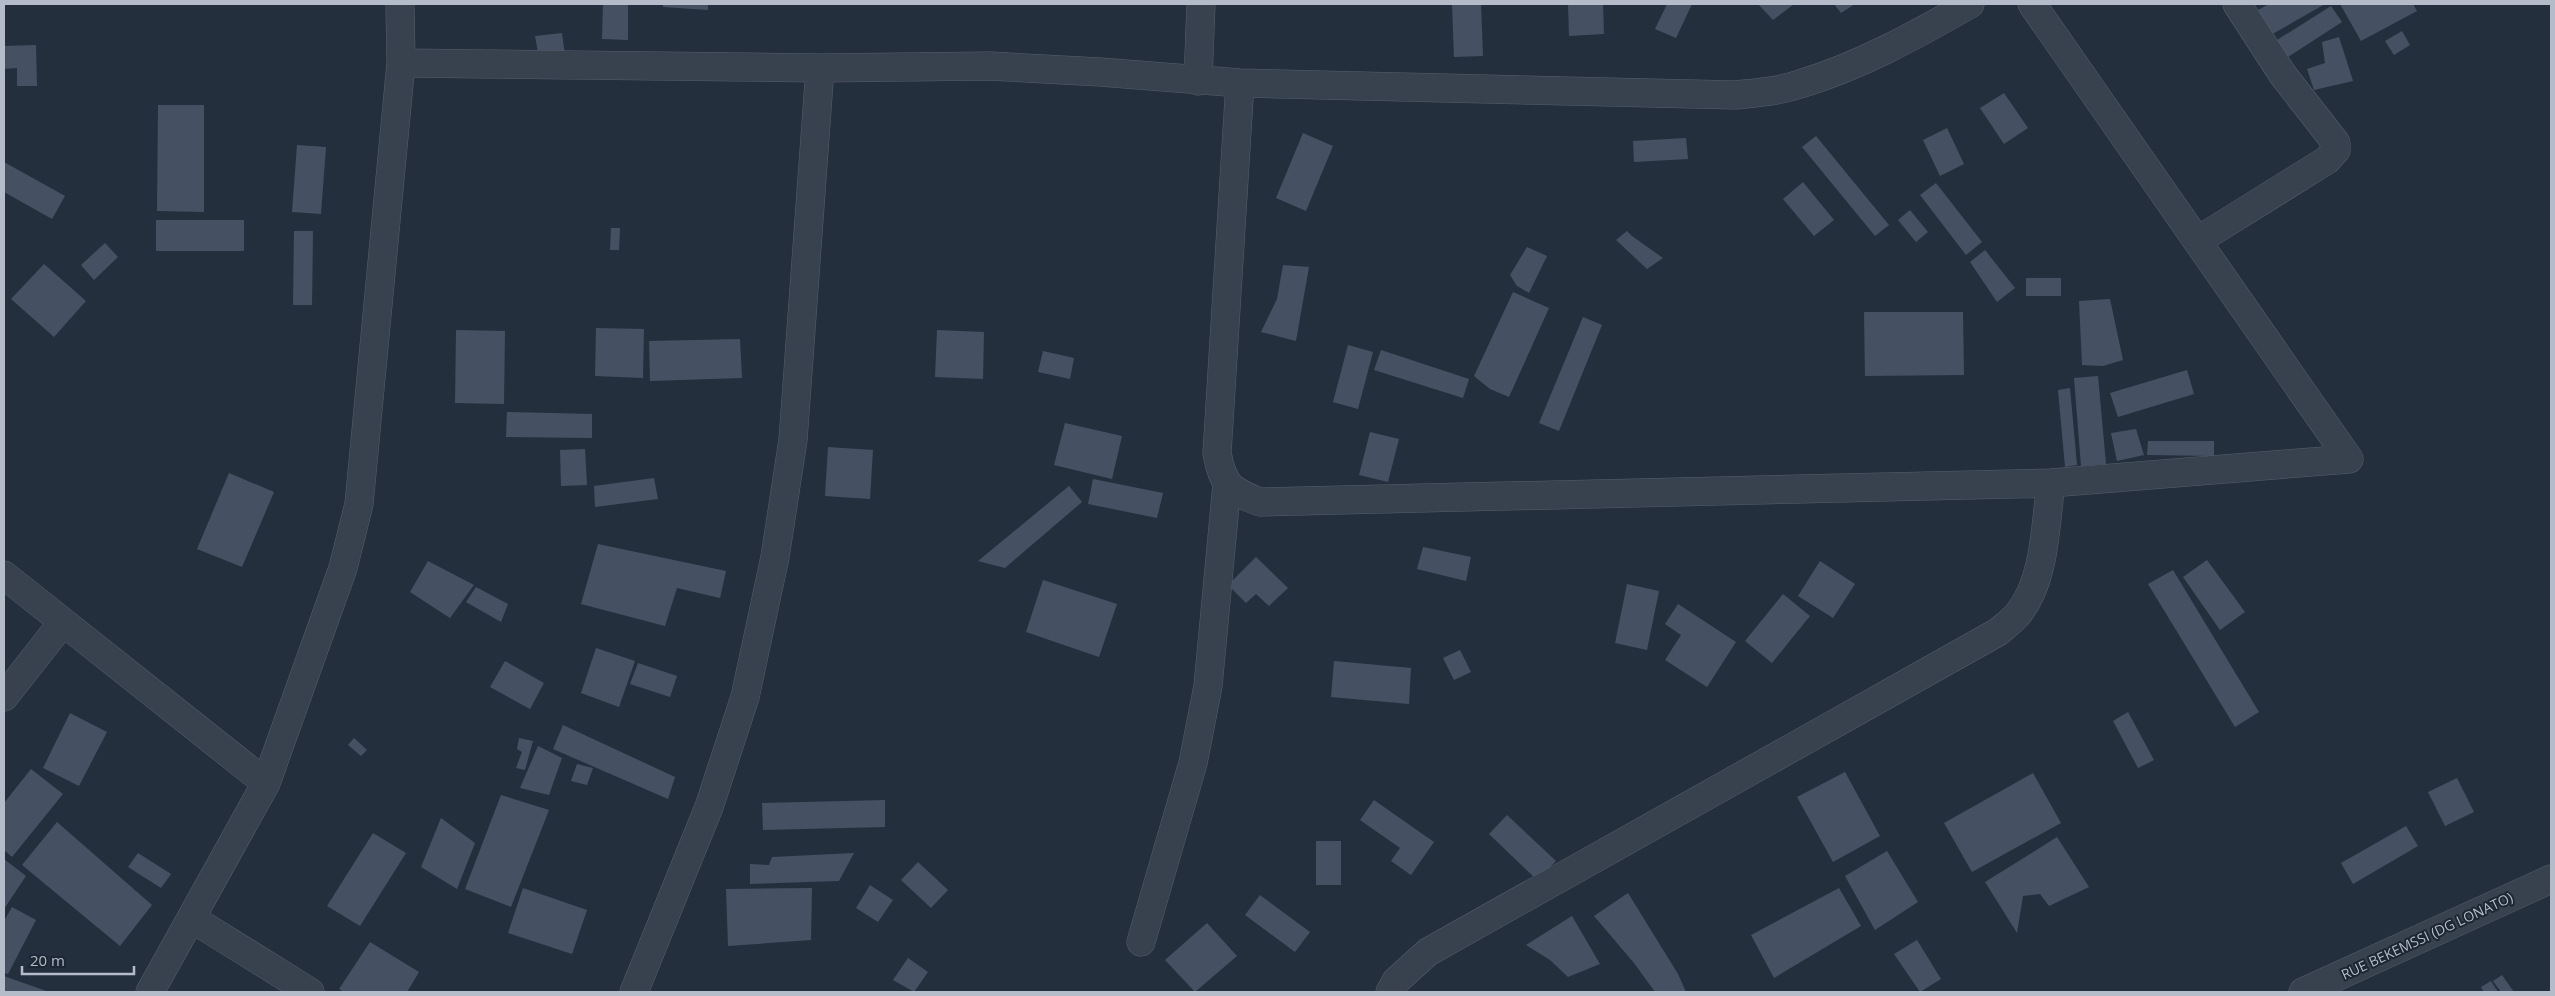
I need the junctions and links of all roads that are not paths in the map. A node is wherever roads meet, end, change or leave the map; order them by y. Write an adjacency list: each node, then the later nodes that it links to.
1 (400, 4): 6 (street)
2 (1201, 4): 8 (street)
3 (1970, 4): 9 (street)
4 (2032, 4): 10 (street)
5 (2237, 4): 10 (street)
6 (401, 63): 7 (street); 16 (street)
7 (820, 68): 8 (street); 22 (street)
8 (1198, 81): 9 (street)
9 (1240, 83): 12 (street)
10 (2197, 241): 11 (street)
11 (2051, 482): 12 (street); 23 (street)
12 (1227, 484): 19 (street)
13 (4, 575): 14 (street)
14 (63, 622): 15 (street); 16 (street)
15 (4, 697)
16 (266, 782): 18 (street)
17 (2551, 879): 24 (street, RUE BEKEMSSI (DG LONATO))
18 (191, 918): 20 (street); 21 (street)
19 (1141, 942)
20 (150, 992)
21 (310, 992)
22 (634, 992)
23 (1390, 992)
24 (2303, 992)

